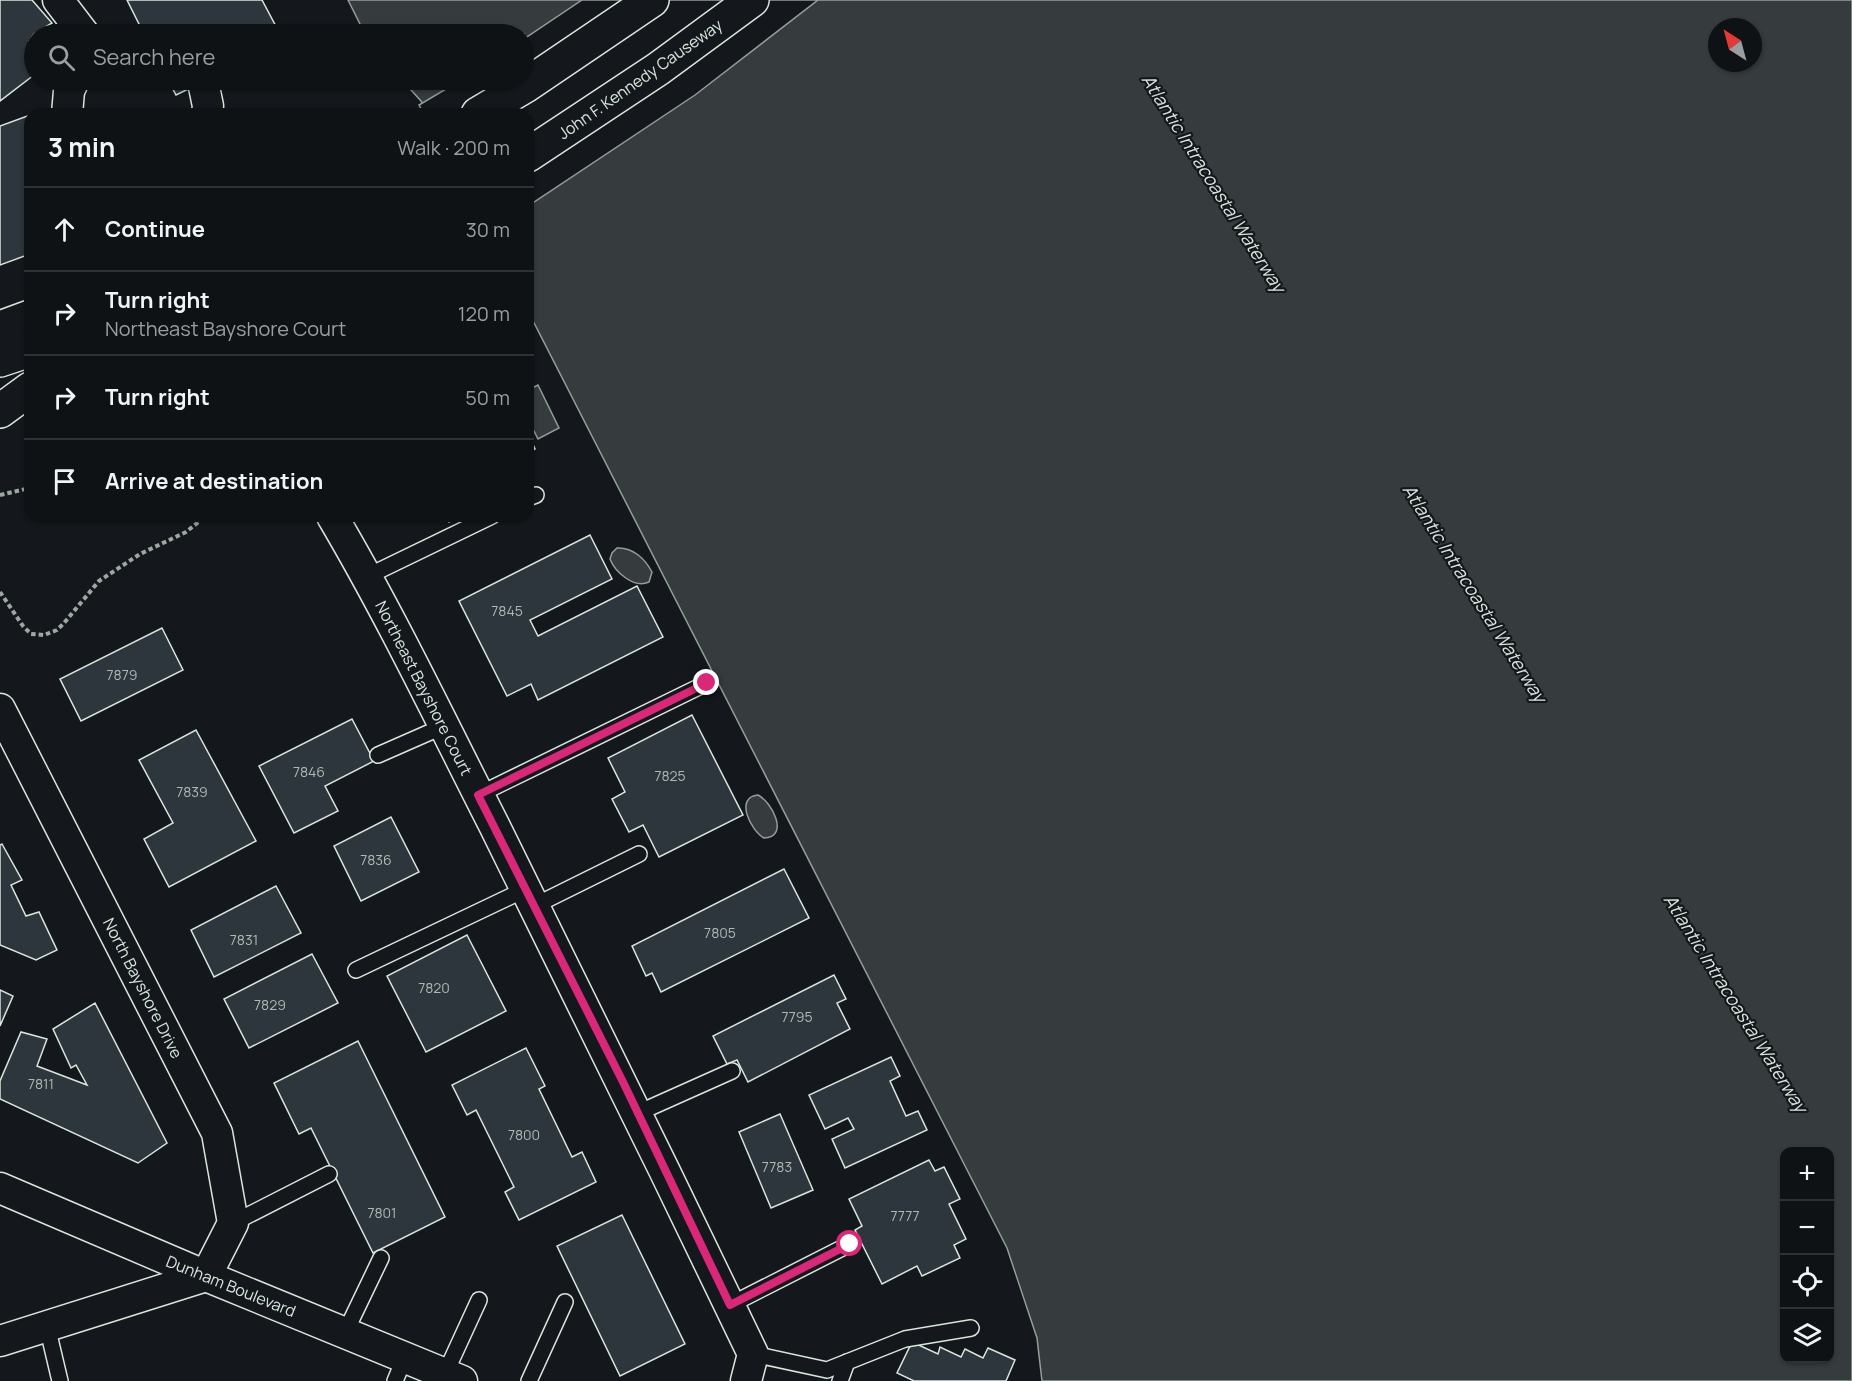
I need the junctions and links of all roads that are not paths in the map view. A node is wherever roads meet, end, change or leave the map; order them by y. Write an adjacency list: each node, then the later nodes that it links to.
1 (58, 0): 4 (street)
2 (652, 0): 5 (main road)
3 (752, 0): 12 (main road, John F. Kennedy Causeway)
4 (76, 24)
5 (534, 80)
6 (69, 90): 9 (street)
7 (205, 90): 10 (street)
8 (518, 90): 11 (main road)
9 (68, 108)
10 (208, 108)
11 (488, 108)
12 (534, 151)
13 (24, 319): 14 (main road)
14 (0, 328)
15 (24, 352): 16 (main road)
16 (0, 360)
17 (24, 393): 18 (main road)
18 (0, 411)
19 (24, 417): 20 (main road)
20 (0, 426)
21 (336, 522): 23 (street, Northeast Bayshore Court)
22 (480, 522): 23 (lane)
23 (368, 576): 26 (street, Northeast Bayshore Court)
24 (707, 683): 28 (lane)
25 (0, 709): 36 (street, North Bayshore Drive)
26 (444, 726): 27 (lane); 28 (street, Northeast Bayshore Court)
27 (378, 755)
28 (478, 795): 30 (street, Northeast Bayshore Court)
29 (639, 854): 30 (lane)
30 (530, 897): 31 (lane); 33 (street, Northeast Bayshore Court)
31 (356, 970)
32 (732, 1071): 33 (lane)
33 (638, 1113): 42 (street, Northeast Bayshore Court)
34 (329, 1174): 36 (lane)
35 (0, 1188): 39 (street, Dunham Boulevard)
36 (233, 1223): 39 (street)
37 (850, 1244): 42 (lane)
38 (381, 1258): 45 (lane)
39 (206, 1276): 43 (street); 45 (street, Dunham Boulevard)
40 (479, 1300): 50 (lane)
41 (566, 1302): 52 (lane)
42 (730, 1305): 48 (street, Northeast Bayshore Court)
43 (47, 1326): 46 (street); 51 (lane)
44 (971, 1328): 47 (lane)
45 (345, 1333): 49 (street, Dunham Boulevard)
46 (0, 1341)
47 (847, 1362): 48 (lane); 53 (lane)
48 (750, 1368)
49 (400, 1369): 50 (street, Dunham Boulevard)
50 (454, 1378)
51 (60, 1381)
52 (529, 1381)
53 (840, 1381)

